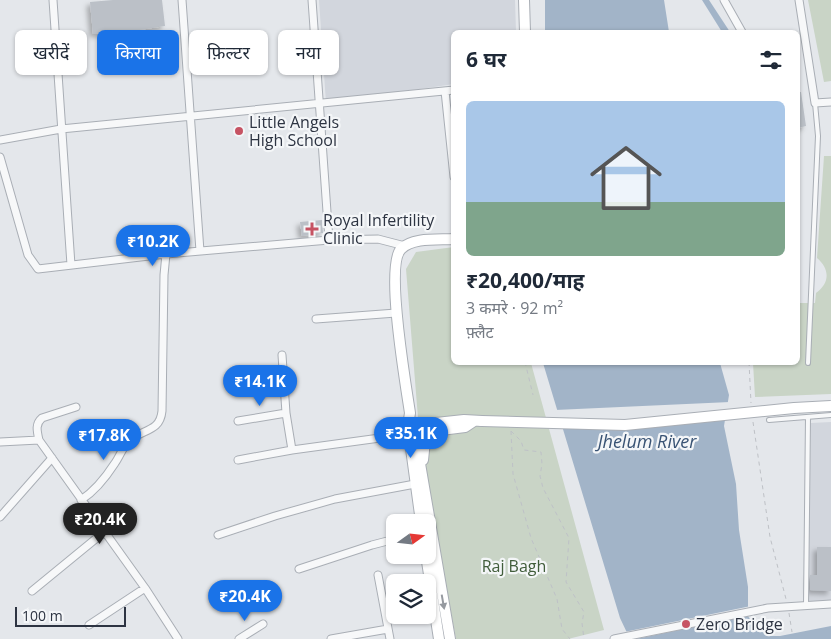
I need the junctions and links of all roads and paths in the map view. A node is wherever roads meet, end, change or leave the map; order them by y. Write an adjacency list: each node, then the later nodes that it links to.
1 (53, 0): 15 (street)
2 (182, 0): 14 (street)
3 (312, 0): 12 (street)
4 (524, 0): 7 (main road)
5 (724, 0): 8 (street)
6 (799, 0): 13 (street)
7 (525, 30)
8 (741, 30)
9 (451, 90): 10 (street)
10 (445, 91): 12 (street); 17 (street)
11 (831, 102): 13 (street)
12 (319, 103): 14 (street); 21 (street)
13 (815, 103): 29 (lane)
14 (190, 116): 15 (street); 23 (street)
15 (62, 129): 16 (street); 25 (street)
16 (0, 140)
17 (451, 148)
18 (0, 157): 19 (street)
19 (2, 173): 25 (street)
20 (451, 239): 22 (main road)
21 (329, 240): 22 (street); 23 (street)
22 (404, 246): 26 (main road)
23 (200, 251): 24 (street)
24 (166, 254): 25 (street); 51 (street)
25 (71, 265)
26 (396, 313): 27 (street); 43 (main road)
27 (316, 319)
28 (282, 355): 36 (street)
29 (808, 362)
30 (526, 365): 32 (path)
31 (749, 365): 35 (path)
32 (533, 395)
33 (831, 406): 42 (main road, bridge)
34 (76, 407): 45 (street)
35 (752, 408)
36 (286, 413): 41 (street); 47 (street)
37 (831, 415): 39 (lane)
38 (752, 416): 65 (path)
39 (808, 417): 40 (lane); 64 (lane)
40 (770, 420)
41 (238, 421)
42 (478, 421): 43 (main road); 44 (main road)
43 (411, 430): 44 (main road); 47 (street); 50 (main road); 52 (main road)
44 (436, 431): 52 (main road)
45 (39, 440): 46 (street); 48 (street)
46 (0, 442)
47 (292, 450): 49 (street)
48 (52, 458): 51 (street); 54 (street)
49 (238, 460)
50 (415, 484): 53 (main road); 56 (street)
51 (81, 500): 55 (street)
52 (427, 505): 75 (main road, one-way to 75)
53 (420, 514)
54 (0, 517)
55 (104, 532): 61 (street); 62 (street)
56 (218, 536)
57 (386, 541): 59 (street)
58 (428, 564): 74 (main road)
59 (299, 570)
60 (378, 575): 68 (street)
61 (145, 588): 67 (street); 70 (street)
62 (32, 591)
63 (831, 604): 64 (street)
64 (806, 606): 65 (street)
65 (788, 608): 69 (path); 78 (street)
66 (263, 624): 71 (street)
67 (89, 625)
68 (388, 629): 72 (street); 73 (street)
69 (792, 632)
70 (178, 639)
71 (239, 639)
72 (331, 639)
73 (390, 639)
74 (440, 639)
75 (450, 639)
76 (570, 639): 77 (path)
77 (584, 639)
78 (614, 639)

